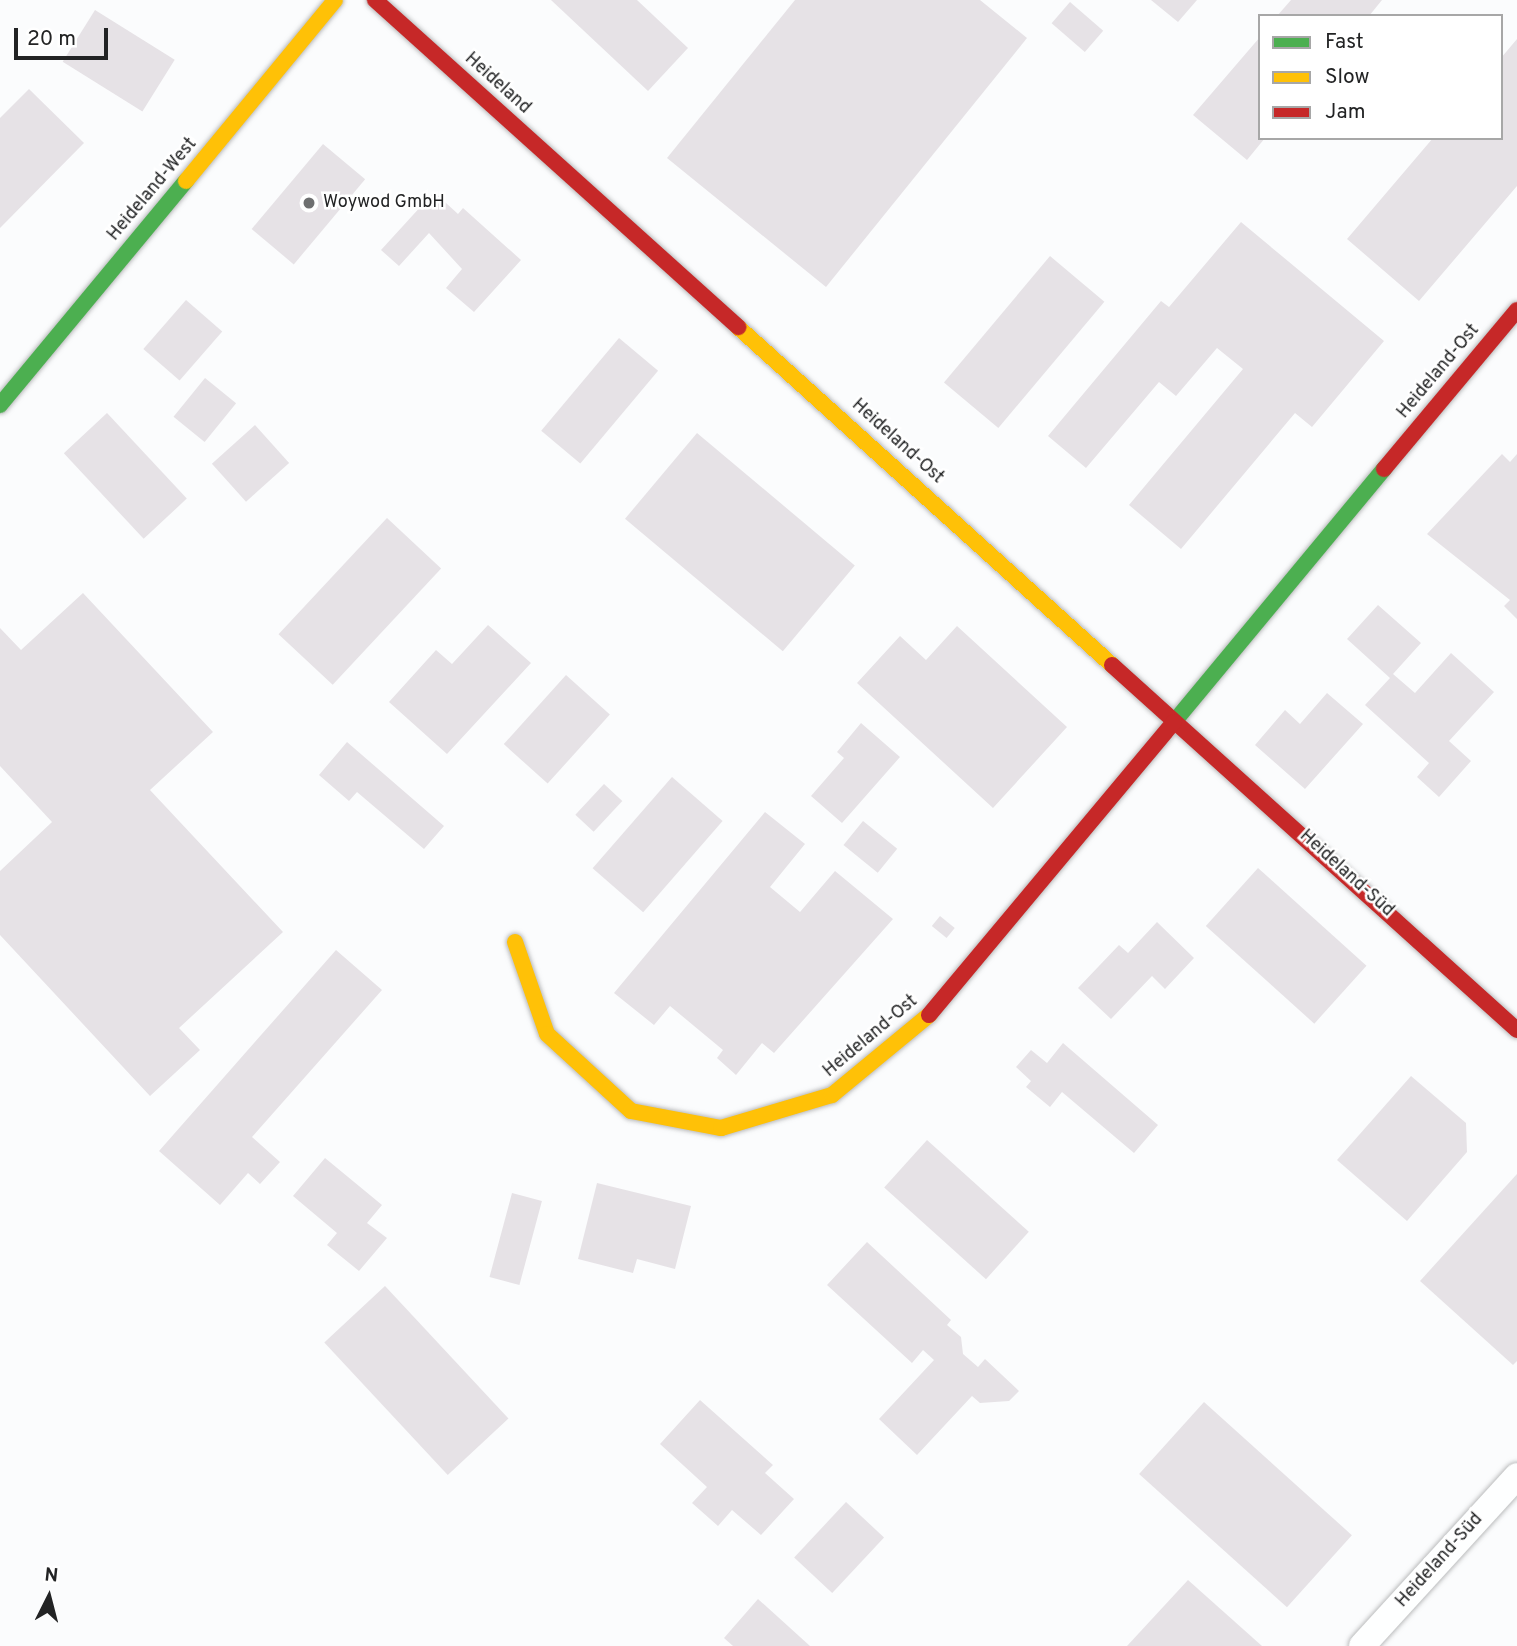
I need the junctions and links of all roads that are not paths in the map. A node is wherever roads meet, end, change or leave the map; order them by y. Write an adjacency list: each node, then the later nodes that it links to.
1 (335, 0): 5 (street, Heideland-West)
2 (375, 0): 3 (street, Heideland)
3 (594, 197): 6 (street, Heideland-Ost)
4 (1517, 310): 6 (street, Heideland-Ost)
5 (0, 405)
6 (1175, 717): 7 (street, Heideland-Ost); 8 (street, Heideland-Süd)
7 (515, 942)
8 (1517, 1030)
9 (1517, 1476): 10 (street, Heideland-Süd)
10 (1362, 1646)

